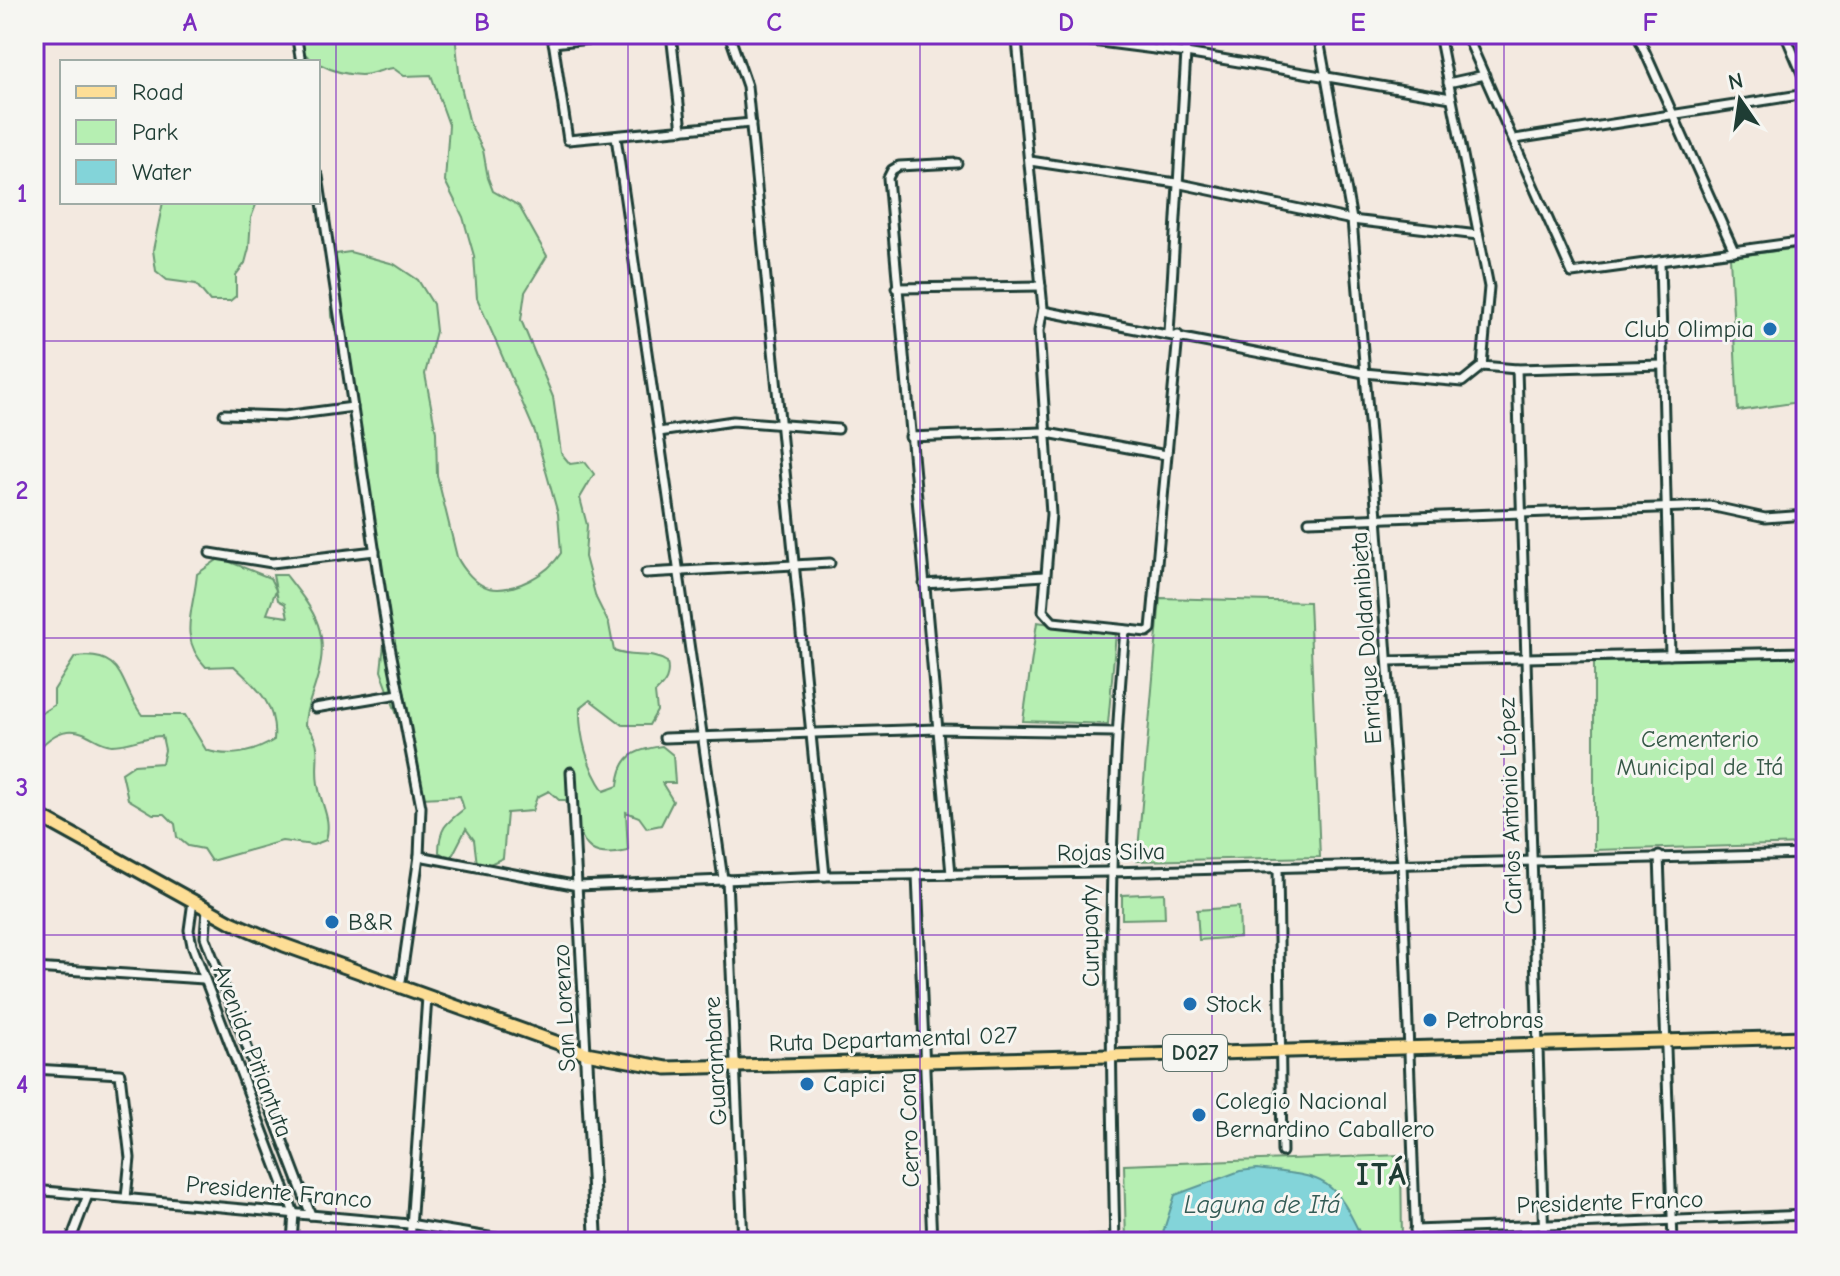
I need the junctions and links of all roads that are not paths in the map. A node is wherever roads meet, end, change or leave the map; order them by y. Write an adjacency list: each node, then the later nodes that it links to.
1 (296, 34): 16 (street)
2 (636, 34): 14 (street)
3 (671, 34): 25 (street)
4 (729, 34): 24 (street)
5 (1020, 34): 28 (street)
6 (1037, 34): 13 (street)
7 (1184, 34): 15 (street)
8 (1318, 34): 17 (street, Enrique Doldanibieta)
9 (1439, 34): 19 (street)
10 (1466, 34): 18 (street)
11 (1637, 34): 23 (street)
12 (1785, 34): 20 (street)
13 (1063, 37): 15 (street)
14 (553, 38): 26 (street)
15 (1186, 53): 17 (street); 30 (street)
16 (301, 60)
17 (1324, 75): 22 (street); 32 (street, Enrique Doldanibieta)
18 (1485, 75): 19 (street); 27 (street)
19 (1448, 83): 22 (street)
20 (1806, 83)
21 (1806, 94): 23 (street)
22 (1451, 98): 33 (street)
23 (1675, 115): 27 (street); 35 (street)
24 (751, 123): 25 (street); 47 (street)
25 (682, 130): 26 (street)
26 (616, 137): 49 (street, Guarambare)
27 (1515, 139): 36 (street)
28 (1030, 161): 30 (street); 37 (street)
29 (957, 163): 38 (street)
30 (1176, 183): 32 (street); 40 (street)
31 (320, 189): 45 (street)
32 (1352, 220): 33 (street); 44 (street, Enrique Doldanibieta)
33 (1478, 235): 42 (street)
34 (1806, 241): 35 (street)
35 (1734, 251): 36 (street)
36 (1660, 261): 41 (street)
37 (1041, 286): 38 (street); 39 (street)
38 (896, 288): 51 (street)
39 (1043, 311): 40 (street); 50 (street)
40 (1173, 334): 44 (street); 52 (street)
41 (1663, 365): 43 (street); 53 (street)
42 (1482, 366): 43 (street); 44 (street)
43 (1517, 369): 54 (street, Carlos Antonio López)
44 (1364, 373): 56 (street, Enrique Doldanibieta)
45 (353, 407): 46 (street); 58 (street)
46 (224, 414)
47 (780, 426): 48 (street); 49 (street); 61 (street)
48 (838, 429)
49 (659, 432): 62 (street, Guarambare)
50 (1046, 433): 51 (street); 52 (street); 64 (street)
51 (910, 437): 65 (street)
52 (1166, 455): 66 (street)
53 (1666, 508): 54 (street); 55 (street); 68 (street)
54 (1522, 513): 56 (street); 69 (street, Carlos Antonio López)
55 (1806, 515)
56 (1377, 517): 57 (street); 70 (street, Enrique Doldanibieta)
57 (1309, 521)
58 (375, 551): 59 (street); 71 (street)
59 (210, 553)
60 (830, 563): 61 (street)
61 (794, 565): 62 (street); 74 (street)
62 (679, 571): 63 (street); 76 (street, Guarambare)
63 (646, 573)
64 (1044, 576): 65 (street); 66 (street)
65 (924, 584): 73 (street)
66 (1125, 630): 75 (street, Curupayty)
67 (1806, 652): 68 (street)
68 (1670, 655): 69 (street)
69 (1526, 658): 70 (street); 83 (street, Carlos Antonio López)
70 (1388, 661): 84 (street, Enrique Doldanibieta)
71 (399, 694): 72 (street); 81 (street)
72 (315, 708)
73 (937, 729): 74 (street); 75 (street); 88 (street)
74 (810, 731): 76 (street); 89 (street)
75 (1115, 732): 86 (street, Curupayty)
76 (702, 736): 77 (street); 90 (street, Guarambare)
77 (664, 738)
78 (571, 772): 91 (street, San Lorenzo)
79 (34, 813): 92 (main road, Ruta Departamental 027 / D027)
80 (1806, 854): 82 (street, Rojas Silva)
81 (419, 856): 91 (street, Rojas Silva); 96 (street)
82 (1659, 856): 83 (street, Rojas Silva); 99 (street)
83 (1532, 860): 84 (street, Rojas Silva); 100 (street, Carlos Antonio López)
84 (1402, 864): 85 (street, Rojas Silva); 101 (street, Enrique Doldanibieta)
85 (1278, 868): 86 (street, Rojas Silva); 102 (street)
86 (1109, 872): 88 (street, Rojas Silva); 104 (street, Curupayty)
87 (917, 874): 88 (street, Rojas Silva); 89 (street, Rojas Silva); 105 (street, Cerro Cora)
88 (951, 874)
89 (825, 876): 90 (street, Rojas Silva)
90 (725, 879): 91 (street, Rojas Silva); 106 (street, Guarambare)
91 (578, 886): 103 (street, San Lorenzo)
92 (193, 901): 93 (main road, Ruta Departamental 027 / D027); 95 (street, Avenida Pitiantuta)
93 (207, 909): 96 (main road, Ruta Departamental 027 / D027); 113 (street, Avenida Pitiantuta)
94 (34, 968): 95 (street)
95 (204, 979): 112 (street, Avenida Pitiantuta)
96 (400, 988): 97 (main road, Ruta Departamental 027 / D027)
97 (427, 997): 103 (main road, Ruta Departamental 027 / D027); 116 (street)
98 (1806, 1037): 99 (main road, Ruta Departamental 027 / D027)
99 (1665, 1041): 100 (main road, Ruta Departamental 027 / D027); 115 (street)
100 (1536, 1045): 101 (main road, Ruta Departamental 027 / D027); 117 (street, Carlos Antonio López)
101 (1409, 1047): 102 (main road, Ruta Departamental 027 / D027); 118 (street, Enrique Doldanibieta)
102 (1280, 1050): 104 (main road, Ruta Departamental 027 / D027); 108 (street)
103 (586, 1053): 106 (main road, Ruta Departamental 027 / D027); 124 (street, San Lorenzo)
104 (1111, 1055): 105 (main road, Ruta Departamental 027 / D027); 119 (street, Curupayty)
105 (927, 1060): 106 (main road, Ruta Departamental 027 / D027); 126 (street, Cerro Cora)
106 (735, 1066): 125 (street, Guarambare)
107 (34, 1069): 111 (street)
108 (1282, 1152)
109 (34, 1190): 110 (street, Presidente Franco)
110 (88, 1195): 111 (street, Presidente Franco); 120 (street)
111 (126, 1198): 112 (street, Presidente Franco)
112 (294, 1213): 113 (street, Presidente Franco); 121 (street)
113 (311, 1215): 116 (street, Presidente Franco)
114 (1806, 1215): 115 (street, Presidente Franco)
115 (1672, 1220): 117 (street, Presidente Franco); 130 (street)
116 (409, 1224): 122 (street); 123 (street, Presidente Franco)
117 (1543, 1224): 118 (street, Presidente Franco); 129 (street, Carlos Antonio López)
118 (1415, 1230): 128 (street, Enrique Doldanibieta)
119 (1115, 1241): 127 (street)
120 (70, 1242)
121 (292, 1242)
122 (410, 1242)
123 (520, 1242)
124 (596, 1242)
125 (743, 1242)
126 (932, 1242)
127 (1029, 1242)
128 (1416, 1242)
129 (1544, 1242)
130 (1673, 1242)

